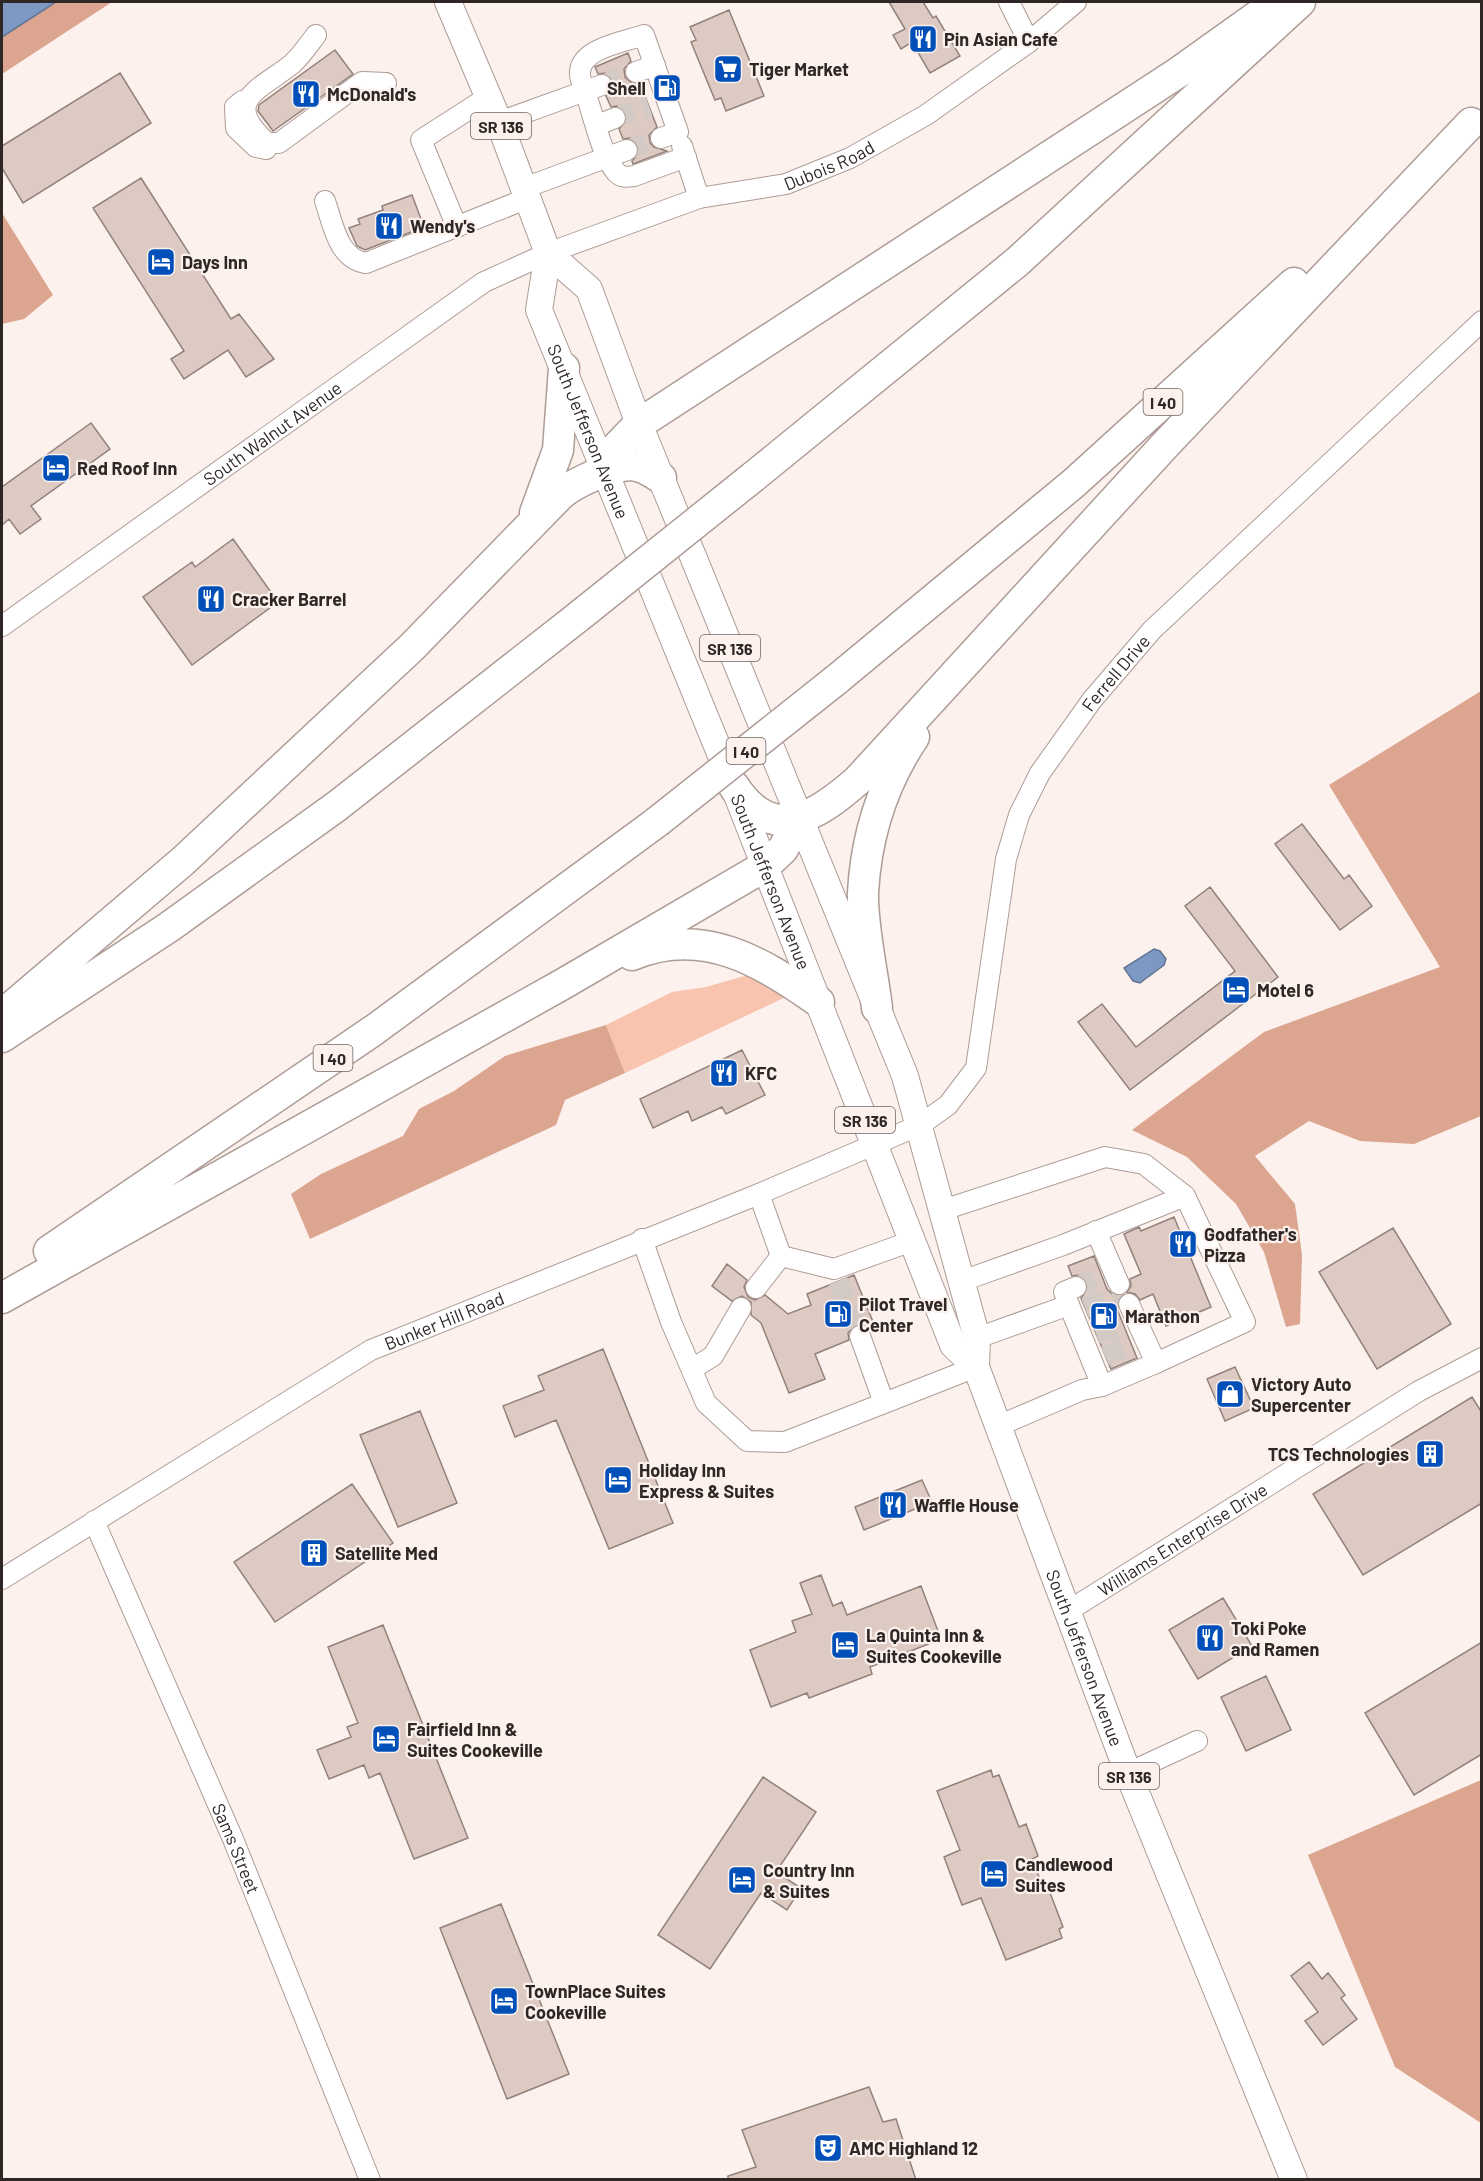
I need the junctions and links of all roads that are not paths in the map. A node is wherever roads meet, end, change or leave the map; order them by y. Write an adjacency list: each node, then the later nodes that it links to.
1 (448, 2): 12 (main road, South Jefferson Avenue / SR 136)
2 (1009, 2): 7 (street)
3 (1076, 2): 7 (street, Dubois Road)
4 (1277, 2): 25 (highway)
5 (1300, 2): 38 (highway, bridge)
6 (316, 34): 10 (street)
7 (1029, 42): 19 (street, Dubois Road)
8 (655, 65): 9 (street); 11 (street); 17 (street)
9 (636, 72)
10 (387, 83)
11 (593, 88): 14 (street); 16 (street)
12 (488, 97): 14 (main road, South Jefferson Avenue / SR 136); 21 (street)
13 (1476, 118): 30 (highway); 50 (highway, I 40, bridge)
14 (499, 122): 18 (main road, South Jefferson Avenue / SR 136)
15 (627, 150): 16 (street)
16 (608, 157): 17 (street); 18 (street)
17 (686, 157): 19 (street)
18 (526, 193): 21 (street); 22 (main road, South Jefferson Avenue / SR 136)
19 (699, 198): 22 (street, Dubois Road)
20 (325, 201): 21 (street)
21 (457, 227)
22 (548, 253): 24 (main road, South Jefferson Avenue / SR 136); 25 (main road, South Jefferson Avenue / SR 136); 29 (street, South Walnut Avenue)
23 (1482, 321): 39 (street, Ferrell Drive)
24 (564, 368): 26 (main road, South Jefferson Avenue / SR 136); 28 (highway)
25 (639, 423): 26 (highway); 27 (main road, South Jefferson Avenue / SR 136)
26 (607, 472): 27 (highway); 28 (highway); 31 (main road, South Jefferson Avenue / SR 136)
27 (661, 478): 32 (main road, South Jefferson Avenue / SR 136)
28 (526, 532): 37 (highway)
29 (2, 626)
30 (964, 665): 32 (highway); 36 (highway)
31 (733, 785): 32 (highway); 33 (main road, South Jefferson Avenue / SR 136)
32 (800, 819): 33 (highway); 36 (main road, South Jefferson Avenue / SR 136)
33 (765, 866): 34 (highway); 35 (main road, South Jefferson Avenue / SR 136)
34 (563, 984): 35 (highway); 53 (highway)
35 (819, 1002): 40 (main road, South Jefferson Avenue / SR 136)
36 (877, 1008): 39 (main road, South Jefferson Avenue / SR 136)
37 (2, 1015)
38 (2, 1037)
39 (920, 1125): 40 (street, Bunker Hill Road); 43 (main road, South Jefferson Avenue / SR 136)
40 (875, 1144): 41 (street, Bunker Hill Road); 46 (main road, South Jefferson Avenue / SR 136)
41 (759, 1194): 45 (street, Bunker Hill Road); 47 (street)
42 (1185, 1196): 43 (street); 44 (street); 60 (street)
43 (943, 1210): 49 (main road, South Jefferson Avenue / SR 136)
44 (1096, 1232): 48 (street); 49 (street)
45 (642, 1239): 62 (street); 66 (street, Bunker Hill Road)
46 (912, 1241): 47 (street); 61 (main road, South Jefferson Avenue / SR 136)
47 (781, 1256): 52 (street)
48 (1112, 1277)
49 (962, 1281): 58 (main road, South Jefferson Avenue / SR 136)
50 (2, 1282)
51 (1076, 1287): 55 (street)
52 (756, 1288)
53 (2, 1298)
54 (741, 1308): 62 (street)
55 (1075, 1309): 58 (street); 63 (street)
56 (1129, 1315): 60 (street)
57 (860, 1336): 64 (street)
58 (977, 1338): 61 (main road, South Jefferson Avenue / SR 136)
59 (1482, 1358): 68 (street, Williams Enterprise Drive)
60 (1156, 1363): 63 (street)
61 (976, 1368): 64 (street); 65 (main road, South Jefferson Avenue / SR 136)
62 (692, 1369): 64 (street)
63 (1102, 1386): 65 (street)
64 (884, 1403)
65 (998, 1426): 68 (main road, South Jefferson Avenue / SR 136)
66 (94, 1521): 67 (street, Bunker Hill Road); 71 (street, Sams Street)
67 (2, 1579)
68 (1068, 1611): 70 (main road, South Jefferson Avenue / SR 136)
69 (1197, 1741): 70 (street)
70 (1128, 1773): 72 (main road, South Jefferson Avenue / SR 136)
71 (370, 2180)
72 (1294, 2180)

